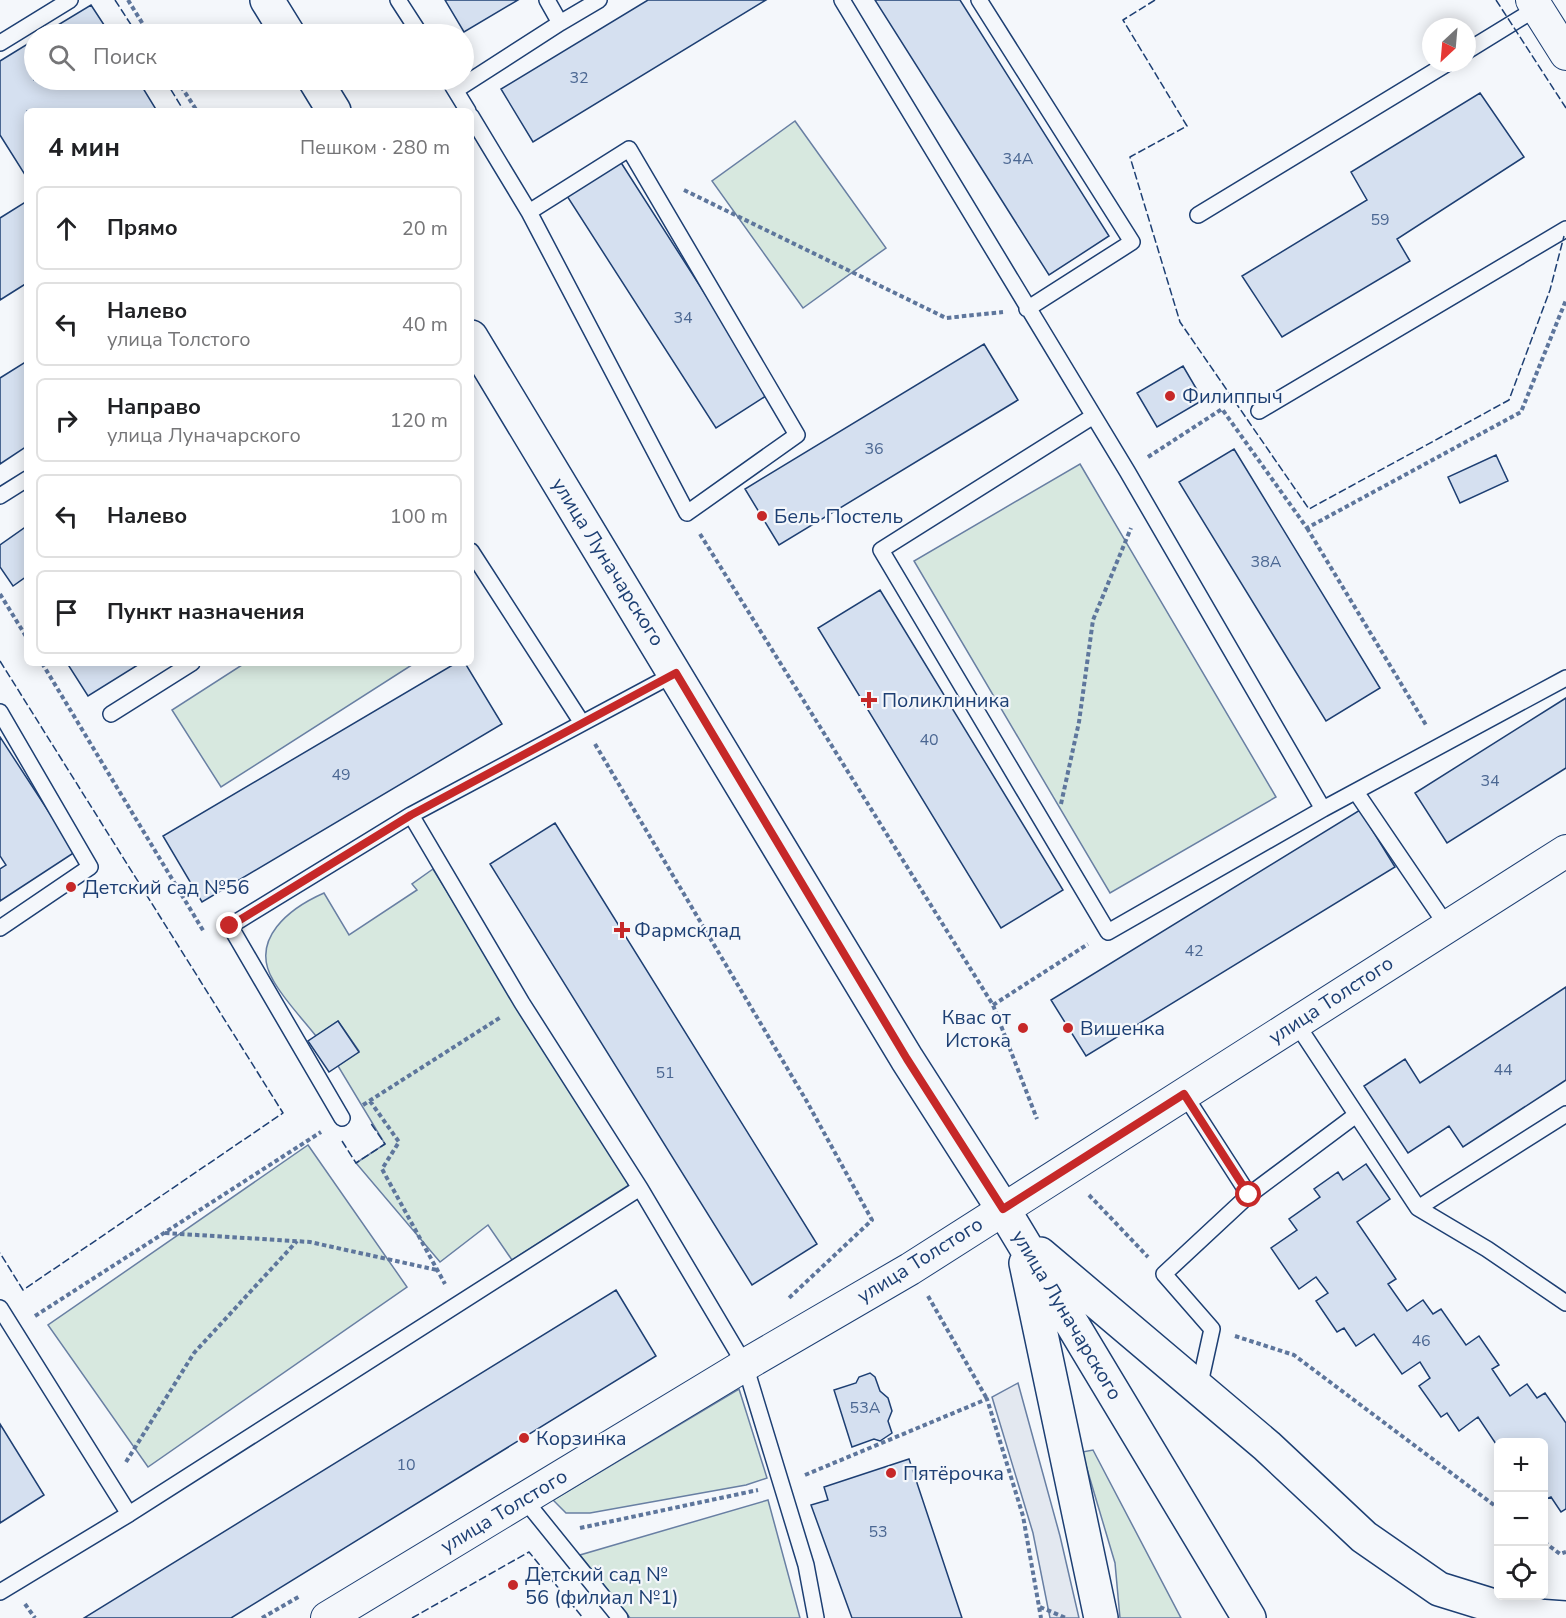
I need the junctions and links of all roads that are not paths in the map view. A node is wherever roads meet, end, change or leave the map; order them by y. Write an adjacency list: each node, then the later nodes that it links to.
1 (70, 0): 10 (lane)
2 (267, 0): 11 (main road)
3 (398, 0): 12 (lane)
4 (547, 0): 9 (lane)
5 (599, 0): 9 (lane)
6 (842, 0): 27 (lane)
7 (979, 0): 27 (lane)
8 (1535, 4): 15 (lane); 16 (street)
9 (560, 23): 17 (lane)
10 (31, 24)
11 (282, 24)
12 (414, 24)
13 (24, 28): 14 (lane)
14 (0, 43)
15 (1476, 45)
16 (1566, 54)
17 (474, 72)
18 (1433, 72): 25 (lane)
19 (321, 90): 21 (main road)
20 (455, 90): 22 (lane)
21 (332, 108)
22 (466, 108)
23 (474, 121): 24 (lane)
24 (529, 212): 24 (lane)
25 (1198, 215)
26 (1566, 230): 29 (lane)
27 (1027, 309): 30 (lane)
28 (474, 342): 35 (main road, улица Луначарского)
29 (1259, 411)
30 (1092, 417): 41 (lane); 41 (lane)
31 (24, 481): 32 (lane)
32 (0, 496)
33 (474, 556): 39 (lane)
34 (187, 666): 38 (lane)
35 (676, 673): 39 (lane); 54 (main road, улица Луначарского)
36 (1566, 678): 40 (lane)
37 (0, 712): 45 (lane)
38 (111, 714)
39 (582, 723): 42 (lane)
40 (1356, 792): 41 (lane); 44 (lane)
41 (1323, 809)
42 (411, 815): 50 (lane); 51 (lane)
43 (1566, 851): 44 (street, улица Толстого)
44 (1447, 926): 46 (street, улица Толстого)
45 (0, 928)
46 (1296, 1023): 47 (street, улица Толстого); 48 (lane)
47 (1184, 1094): 52 (lane); 54 (street, улица Толстого)
48 (1356, 1114): 52 (lane); 53 (lane)
49 (1566, 1114): 53 (lane)
50 (342, 1119)
51 (640, 1188): 58 (lane); 61 (lane)
52 (1249, 1195): 59 (lane)
53 (1418, 1208): 56 (lane)
54 (1003, 1209): 55 (main road, улица Луначарского); 58 (street, улица Толстого)
55 (1020, 1238): 59 (main road); 66 (main road); 67 (main road, улица Луначарского)
56 (1566, 1303)
57 (0, 1308): 61 (lane)
58 (745, 1365): 60 (street, улица Толстого); 65 (lane)
59 (1198, 1388): 68 (main road)
60 (524, 1499): 63 (street, улица Толстого); 64 (lane)
61 (129, 1514): 62 (lane)
62 (0, 1592)
63 (327, 1618)
64 (620, 1618)
65 (816, 1618)
66 (1101, 1618)
67 (1249, 1618)
68 (1566, 1618)

